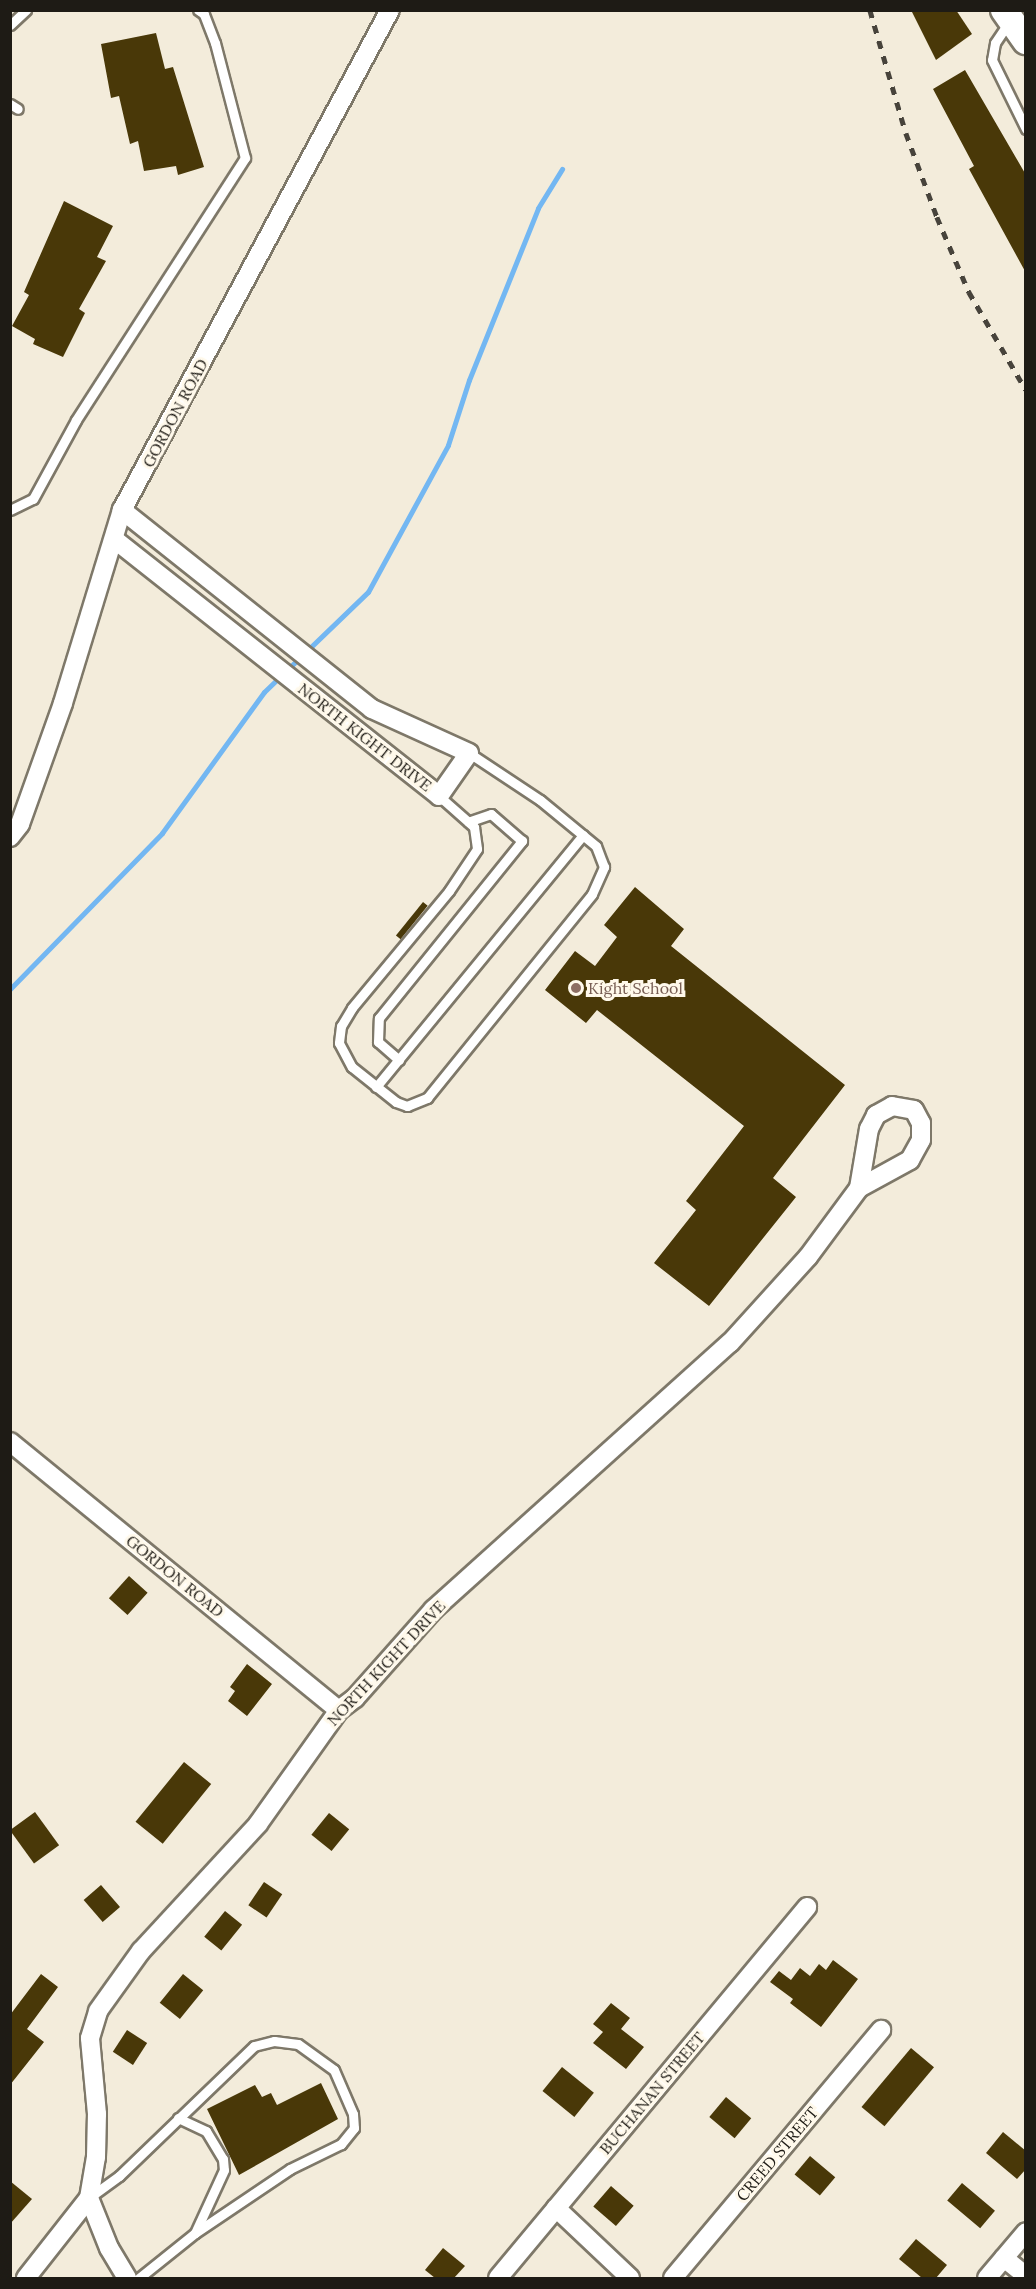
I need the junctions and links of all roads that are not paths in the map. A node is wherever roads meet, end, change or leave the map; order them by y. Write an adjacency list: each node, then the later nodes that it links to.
1 (26, 10): 5 (lane)
2 (198, 10): 8 (lane)
3 (390, 10): 9 (street, GORDON ROAD)
4 (1007, 15): 6 (street); 7 (lane)
5 (11, 23)
6 (1026, 41)
7 (1024, 124)
8 (10, 510)
9 (122, 510): 10 (street, GORDON ROAD); 11 (street, NORTH KIGHT DRIVE)
10 (114, 539): 12 (street, NORTH KIGHT DRIVE); 15 (street, GORDON ROAD)
11 (469, 753): 12 (street, NORTH KIGHT DRIVE); 14 (lane)
12 (439, 796): 13 (lane)
13 (468, 822): 16 (lane); 17 (lane)
14 (583, 835): 16 (lane); 17 (lane)
15 (10, 837)
16 (399, 1060): 17 (lane)
17 (376, 1087)
18 (858, 1188): 18 (street, NORTH KIGHT DRIVE); 20 (street, NORTH KIGHT DRIVE)
19 (10, 1442): 20 (street, GORDON ROAD)
20 (339, 1710): 24 (street, NORTH KIGHT DRIVE)
21 (807, 1907): 25 (street, BUCHANAN STREET)
22 (881, 2030): 35 (street, CREED STREET)
23 (178, 2118): 24 (lane); 27 (lane); 27 (lane)
24 (89, 2198): 30 (street, NORTH KIGHT DRIVE); 31 (street)
25 (556, 2208): 33 (street, BUCHANAN STREET); 34 (street)
26 (1026, 2232): 28 (street)
27 (195, 2233): 32 (lane)
28 (1004, 2258): 29 (street); 36 (street)
29 (1026, 2276)
30 (26, 2278)
31 (127, 2278)
32 (139, 2278)
33 (498, 2278)
34 (630, 2278)
35 (673, 2278)
36 (987, 2278)

